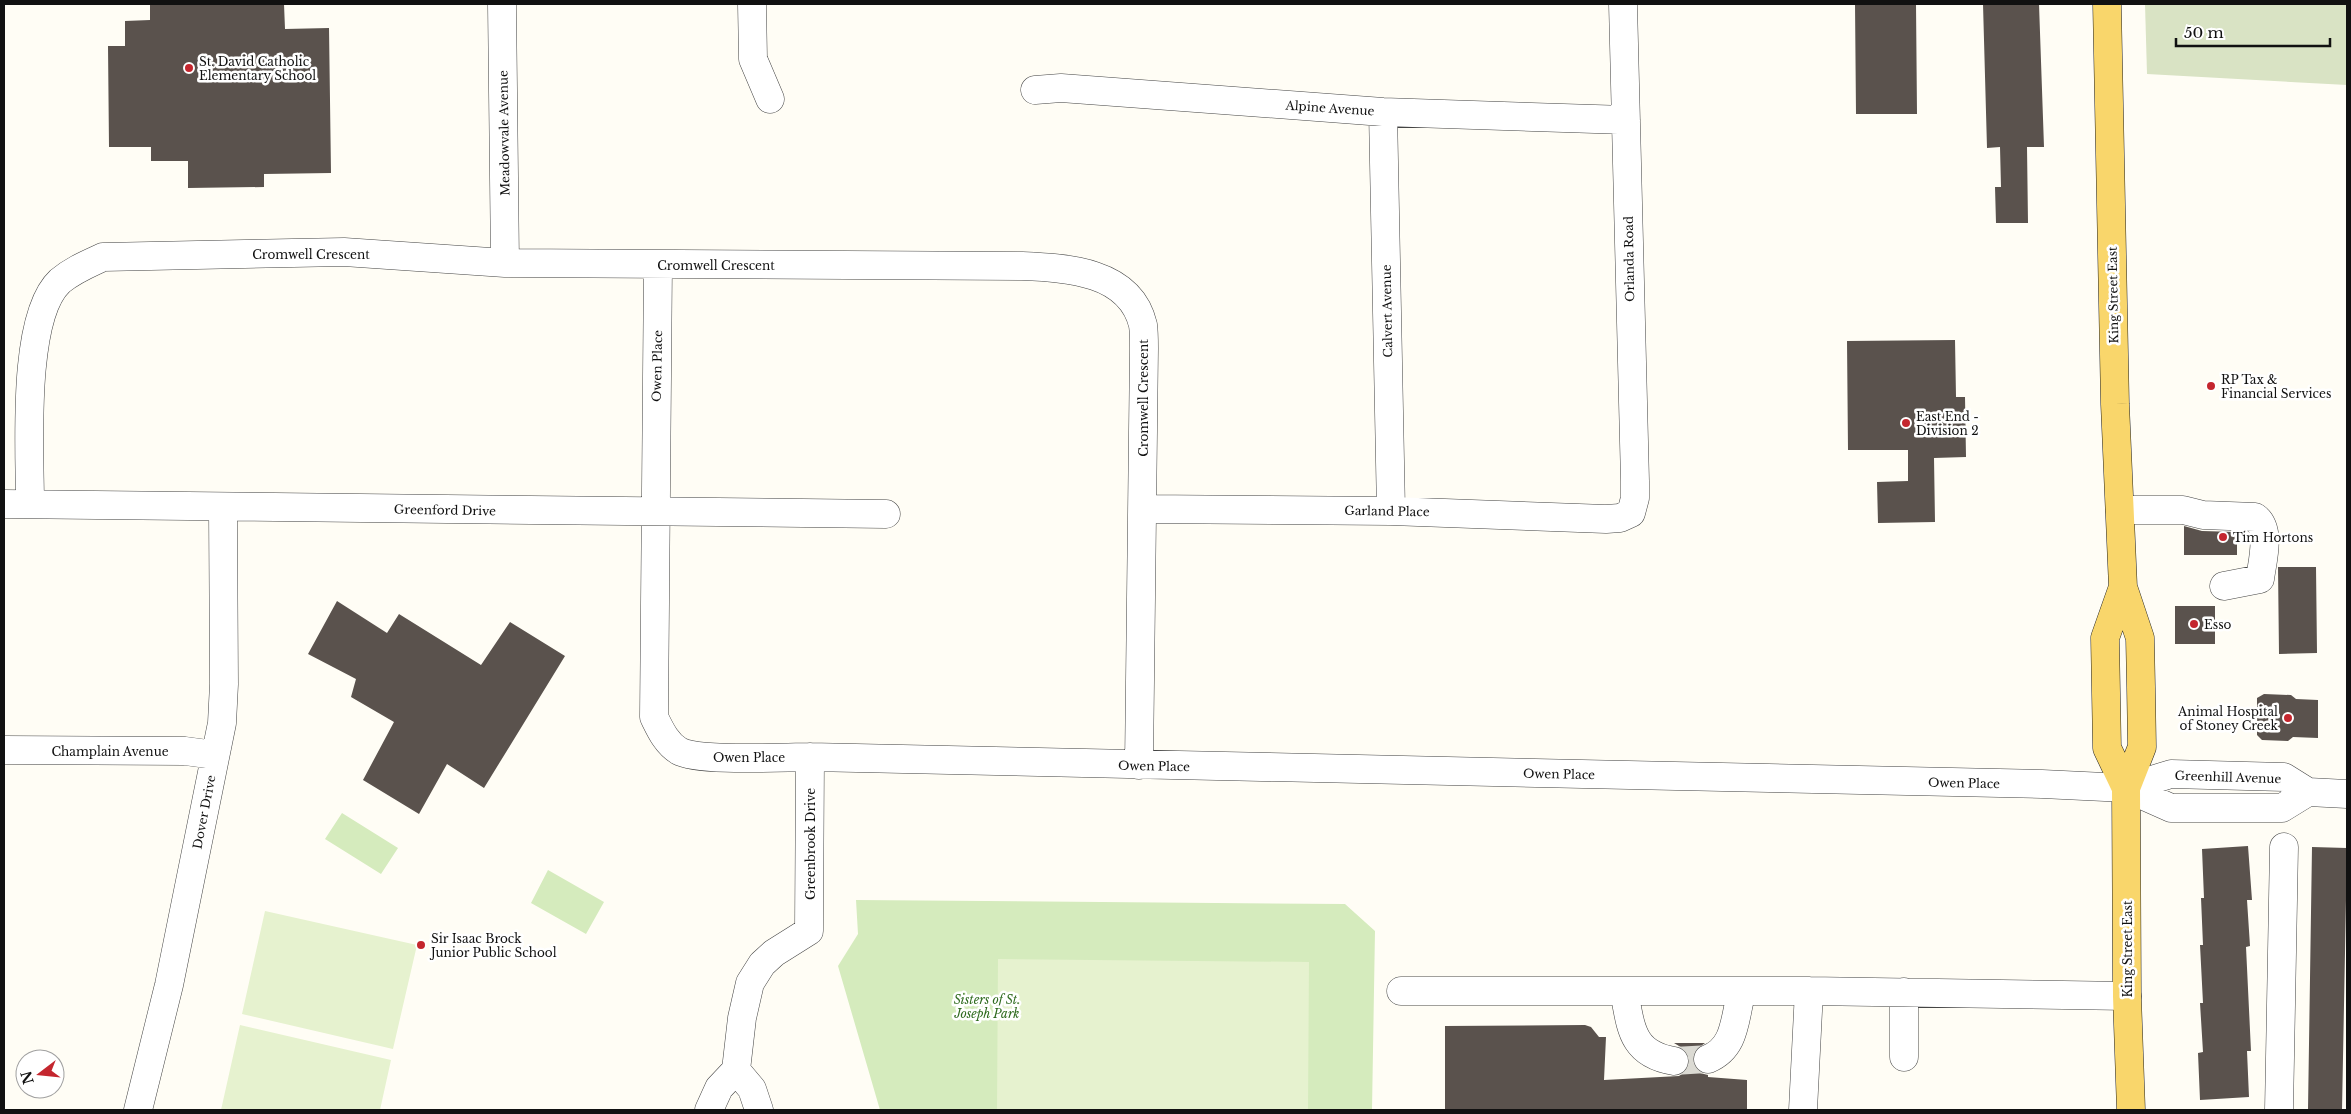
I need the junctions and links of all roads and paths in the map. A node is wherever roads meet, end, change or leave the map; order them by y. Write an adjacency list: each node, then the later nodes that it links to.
1 (502, 4): 9 (street, Meadowvale Avenue)
2 (752, 4): 6 (street)
3 (1623, 4): 8 (street, Orlanda Road)
4 (2107, 4): 14 (main road, King Street East)
5 (1035, 90): 7 (street, Alpine Avenue)
6 (770, 99)
7 (1383, 112): 8 (street, Alpine Avenue); 15 (street, Calvert Avenue)
8 (1626, 120): 17 (street, Orlanda Road)
9 (505, 263): 10 (street, Cromwell Crescent); 11 (street, Cromwell Crescent)
10 (658, 264): 13 (street, Cromwell Crescent); 16 (street, Owen Place)
11 (17, 504): 12 (street, Greenford Drive)
12 (223, 508): 16 (street, Greenford Drive); 21 (street, Dover Drive)
13 (1143, 509): 15 (street, Garland Place); 23 (street, Cromwell Crescent)
14 (2120, 510): 19 (street); 24 (main road, King Street East)
15 (1391, 511): 17 (street, Garland Place)
16 (655, 512): 18 (street, Greenford Drive); 22 (street, Owen Place)
17 (1631, 513)
18 (886, 514)
19 (2224, 586)
20 (4, 750): 21 (street, Champlain Avenue)
21 (215, 755): 37 (street, Dover Drive)
22 (810, 757): 23 (street, Owen Place); 36 (street, Greenbrook Drive)
23 (1139, 765): 24 (street, Owen Place)
24 (2126, 788): 25 (street); 32 (main road, King Street East)
25 (2347, 794)
26 (2284, 847): 42 (street)
27 (1401, 991): 28 (street)
28 (1624, 991): 29 (street); 34 (street)
29 (1742, 991): 30 (street); 35 (street)
30 (1809, 991): 31 (street); 40 (street)
31 (1895, 991): 32 (street); 33 (street)
32 (2127, 996): 41 (main road, King Street East)
33 (1896, 1055)
34 (1674, 1060)
35 (1708, 1060)
36 (736, 1070): 38 (street); 39 (street)
37 (138, 1110)
38 (709, 1110)
39 (759, 1110)
40 (1803, 1110)
41 (2130, 1110)
42 (2279, 1110)

